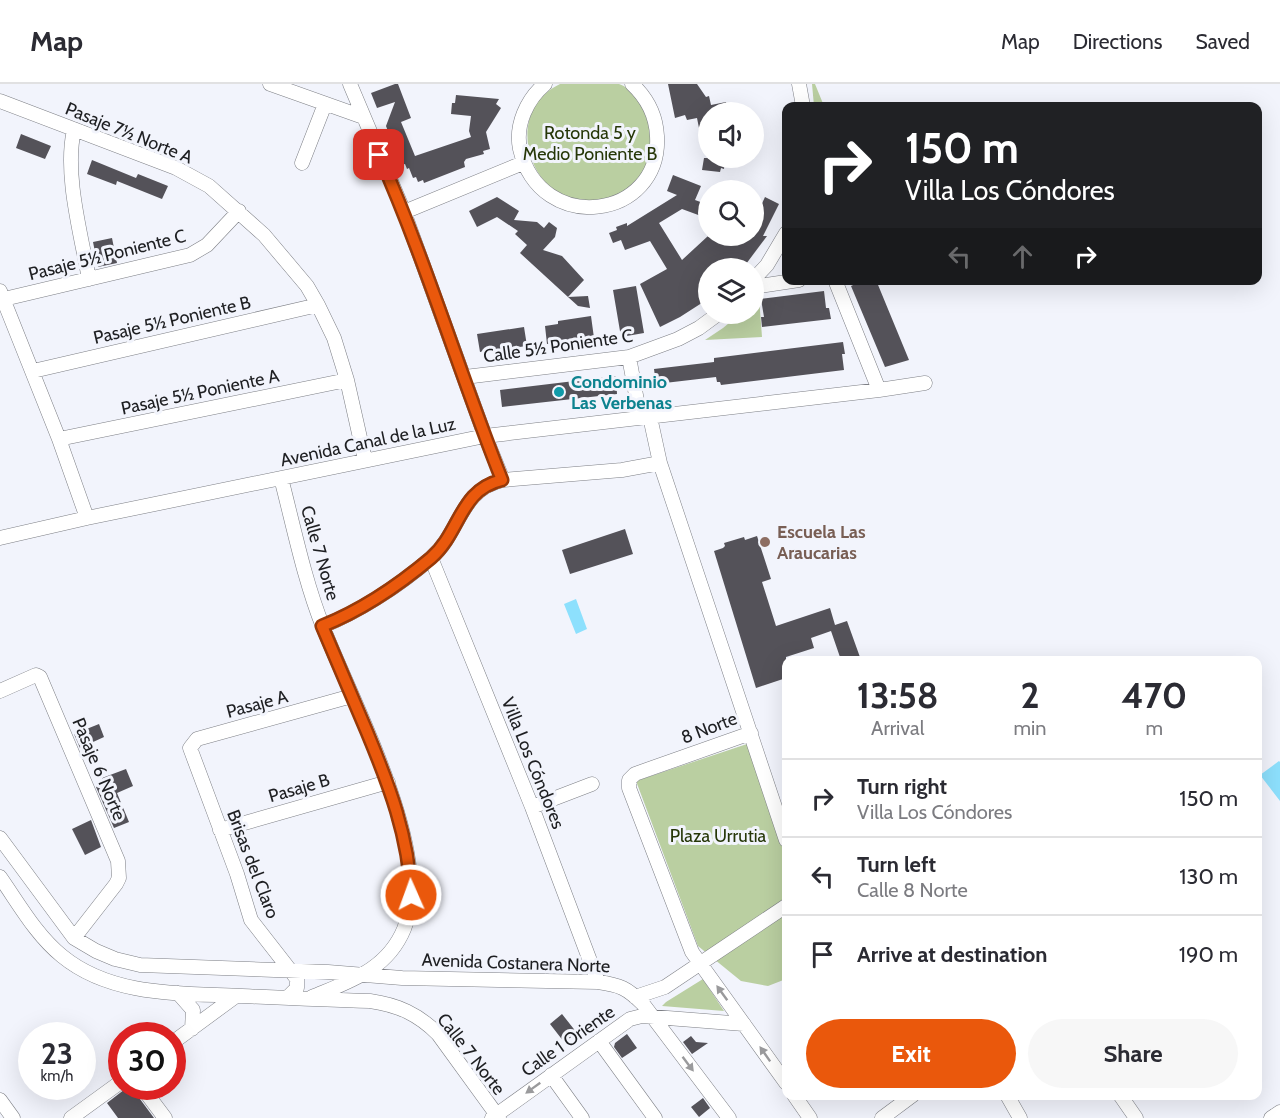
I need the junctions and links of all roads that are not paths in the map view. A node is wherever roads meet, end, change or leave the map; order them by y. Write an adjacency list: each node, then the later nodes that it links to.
1 (270, 84): 8 (street)
2 (350, 84): 9 (street)
3 (545, 84): 12 (street)
4 (632, 84): 12 (street)
5 (799, 84): 7 (street)
6 (0, 101): 10 (street, Pasaje 7½ Norte A)
7 (802, 102)
8 (325, 105): 9 (street); 11 (street)
9 (363, 117): 14 (street)
10 (74, 130): 13 (street, Pasaje 7½ Norte A); 17 (street)
11 (302, 163)
12 (523, 163): 14 (street)
13 (239, 211): 17 (street, Pasaje 5½ Poniente C); 22 (street, Pasaje 7½ Norte A)
14 (404, 212): 26 (street)
15 (782, 239): 16 (street)
16 (764, 268)
17 (89, 279): 21 (street, Pasaje 5½ Poniente C)
18 (782, 283): 19 (street)
19 (764, 285)
20 (837, 285): 29 (street)
21 (2, 295): 25 (street)
22 (318, 305): 25 (street, Pasaje 5½ Poniente B); 27 (street, Pasaje 7½ Norte A)
23 (704, 324): 24 (street, Calle 5½ Poniente C)
24 (629, 357): 26 (street, Calle 5½ Poniente C); 30 (street, 8 Norte)
25 (33, 371): 32 (street)
26 (465, 377): 31 (street)
27 (347, 380): 32 (street, Pasaje 5½ Poniente A); 33 (street, Pasaje 7½ Norte A)
28 (925, 383): 29 (street, Avenida Canal de la Luz)
29 (879, 390): 30 (street, Avenida Canal de la Luz)
30 (645, 417): 31 (street, Avenida Canal de la Luz); 34 (street, 8 Norte)
31 (485, 436): 33 (street, Avenida Canal de la Luz); 36 (street)
32 (59, 439): 37 (street)
33 (365, 460): 35 (street, Avenida Canal de la Luz)
34 (660, 463): 36 (street); 43 (street, 8 Norte)
35 (281, 478): 37 (street, Avenida Canal de la Luz); 40 (street, Calle 7 Norte)
36 (502, 480): 39 (street)
37 (87, 518): 38 (street, Avenida Canal de la Luz)
38 (0, 538)
39 (431, 558): 40 (street); 47 (street, Villa Los Cóndores)
40 (322, 626): 42 (street, Calle 7 Norte)
41 (0, 691): 53 (street, Pasaje 6 Norte)
42 (352, 696): 44 (street, Pasaje A); 45 (street, Calle 7 Norte)
43 (751, 733): 48 (street); 54 (street, 8 Norte)
44 (195, 762): 49 (street, Brisas del Claro)
45 (388, 782): 49 (street, Pasaje B); 56 (street, Calle 7 Norte)
46 (592, 784): 47 (street)
47 (532, 807): 57 (street, Villa Los Cóndores)
48 (782, 828)
49 (220, 830): 55 (street, Brisas del Claro)
50 (0, 838): 53 (street, Avenida Costanera Norte)
51 (0, 877): 58 (street, Avenida Costanera Norte)
52 (782, 909): 54 (street)
53 (74, 938): 55 (street, Avenida Costanera Norte)
54 (699, 963): 60 (street); 66 (street, 8 Norte, one-way to 54)
55 (292, 970): 56 (street, Avenida Costanera Norte); 61 (street)
56 (364, 975): 57 (street, Avenida Costanera Norte); 62 (street, Avenida Costanera Norte); 63 (street)
57 (598, 982): 60 (street, Avenida Costanera Norte)
58 (178, 993): 59 (street, Avenida Costanera Norte); 67 (street)
59 (236, 996): 61 (street, Avenida Costanera Norte); 67 (street)
60 (635, 997): 65 (street, Avenida Costanera Norte)
61 (286, 998): 62 (street, Avenida Costanera Norte)
62 (309, 999): 63 (street, Avenida Costanera Norte)
63 (370, 1001): 64 (street, Avenida Costanera Norte)
64 (413, 1014): 80 (street, Calle 7 Norte)
65 (653, 1017): 66 (street, Calle 1 Oriente); 69 (street, Calle 1 Oriente); 86 (street, Avenida Costanera Norte, one-way to 86)
66 (744, 1024): 71 (street, 8 Norte, one-way to 66)
67 (192, 1029): 68 (street)
68 (186, 1033)
69 (599, 1041): 70 (street, Calle 1 Oriente); 85 (street)
70 (551, 1075): 80 (street, Calle 1 Oriente, one-way to 80); 84 (street)
71 (782, 1077)
72 (108, 1091): 82 (street)
73 (0, 1100): 81 (street)
74 (152, 1100): 83 (street)
75 (797, 1100): 87 (street)
76 (906, 1100): 88 (street)
77 (1010, 1100): 89 (street)
78 (1123, 1100): 90 (street)
79 (1280, 1112): 91 (street)
80 (496, 1117)
81 (13, 1118)
82 (71, 1118)
83 (165, 1118)
84 (582, 1118)
85 (655, 1118)
86 (729, 1118)
87 (810, 1118)
88 (882, 1118)
89 (1020, 1118)
90 (1136, 1118)
91 (1271, 1118)

